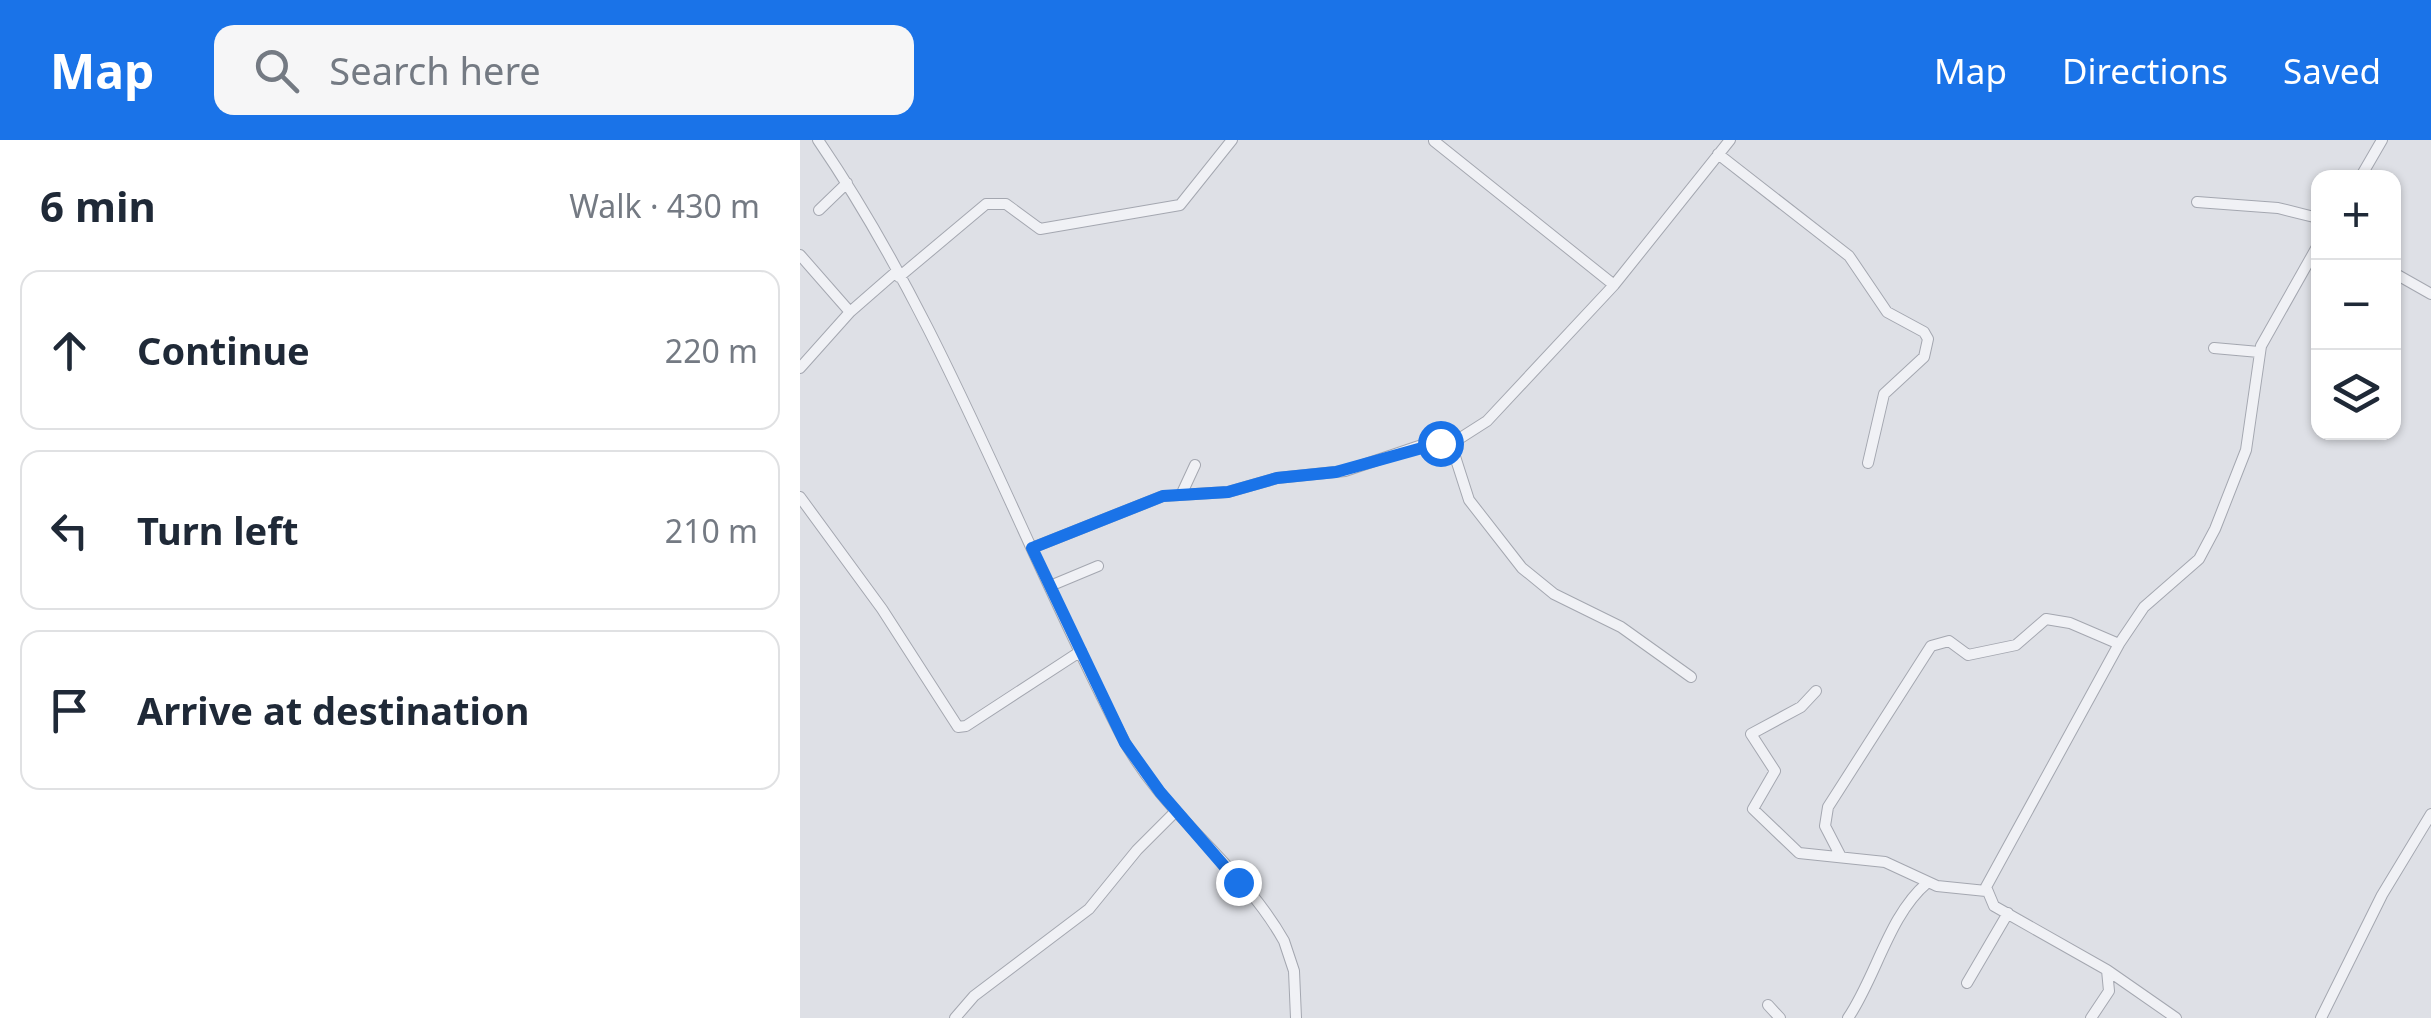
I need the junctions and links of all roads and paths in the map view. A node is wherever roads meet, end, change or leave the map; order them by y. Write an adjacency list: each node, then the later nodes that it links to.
1 (818, 140): 8 (street)
2 (1232, 140): 14 (street)
3 (1434, 140): 16 (street)
4 (1730, 140): 6 (street)
5 (2382, 140): 7 (street)
6 (1718, 154): 16 (street); 23 (street)
7 (2365, 170)
8 (847, 183): 10 (street); 14 (street)
9 (2197, 202): 11 (street)
10 (818, 210)
11 (2311, 216)
12 (800, 255): 18 (street)
13 (2311, 258): 20 (street)
14 (898, 274): 18 (street); 27 (street)
15 (2401, 278): 17 (street)
16 (1614, 285): 22 (street)
17 (2431, 294)
18 (850, 312): 21 (street)
19 (2214, 348): 20 (street)
20 (2259, 352): 30 (street)
21 (800, 368)
22 (1450, 444): 25 (street); 32 (street)
23 (1868, 462)
24 (1195, 465): 25 (street)
25 (1182, 493): 27 (street)
26 (800, 497): 31 (street)
27 (1032, 548): 29 (street)
28 (1098, 566): 29 (street)
29 (1050, 586): 31 (street)
30 (2120, 644): 36 (street); 38 (street)
31 (1080, 651): 34 (street)
32 (1690, 677)
33 (1816, 691): 36 (street)
34 (1176, 811): 43 (street); 44 (street)
35 (2431, 814): 49 (street)
36 (1840, 855): 37 (street)
37 (1927, 882): 38 (street); 46 (street)
38 (1986, 891): 39 (street)
39 (2008, 913): 40 (street); 41 (street)
40 (2106, 970): 47 (street); 48 (street)
41 (1967, 982)
42 (1768, 1006): 45 (street)
43 (955, 1018)
44 (1296, 1018)
45 (1780, 1018)
46 (1848, 1018)
47 (2091, 1018)
48 (2176, 1018)
49 (2322, 1018)

